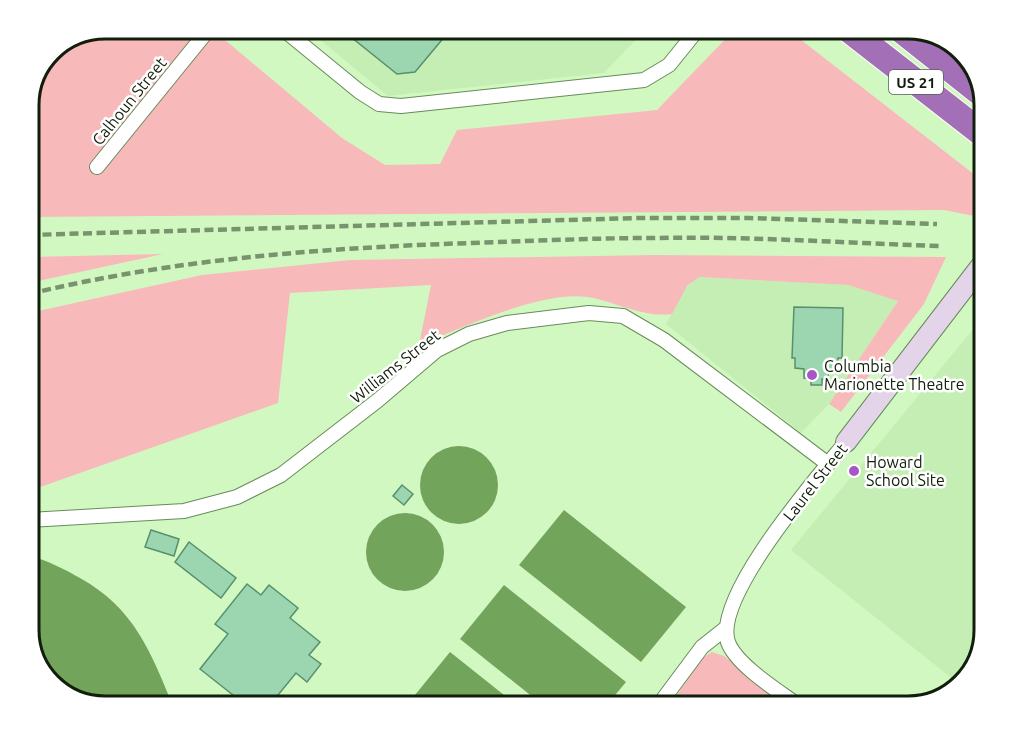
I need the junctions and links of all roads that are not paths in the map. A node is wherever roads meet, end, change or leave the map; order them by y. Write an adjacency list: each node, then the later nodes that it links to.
1 (199, 39): 8 (street, Calhoun Street)
2 (296, 39): 3 (street)
3 (689, 39)
4 (862, 39): 7 (highway, US 21)
5 (915, 40): 6 (highway, US 21)
6 (971, 85)
7 (974, 127)
8 (97, 167)
9 (974, 275): 10 (street, Laurel Street)
10 (846, 442): 11 (street, Laurel Street)
11 (828, 464): 12 (street, Williams Street); 13 (street, Laurel Street)
12 (39, 519)
13 (726, 628): 14 (street); 15 (street)
14 (665, 696)
15 (787, 696)

